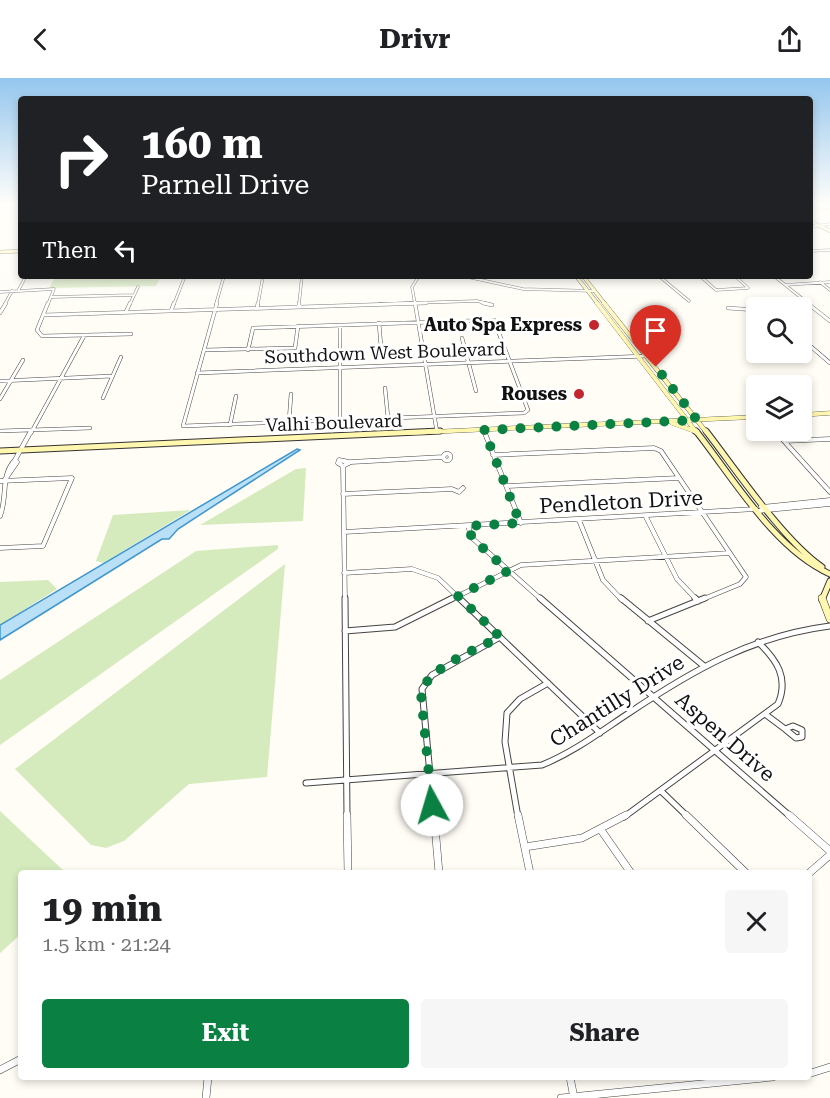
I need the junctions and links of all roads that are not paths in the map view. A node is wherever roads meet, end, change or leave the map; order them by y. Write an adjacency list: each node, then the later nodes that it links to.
1 (24, 279): 22 (street)
2 (183, 279): 34 (street)
3 (223, 279): 32 (street)
4 (262, 279): 30 (street)
5 (302, 279): 29 (street)
6 (417, 279): 27 (street)
7 (477, 279): 19 (street)
8 (488, 279): 19 (street)
9 (579, 279): 19 (street)
10 (586, 279): 19 (street)
11 (662, 279): 26 (street)
12 (703, 279): 13 (street)
13 (738, 279)
14 (777, 279): 17 (street)
15 (820, 282): 16 (street); 17 (street); 20 (street)
16 (830, 282)
17 (784, 285): 38 (street)
18 (138, 287): 24 (street)
19 (591, 290): 50 (street); 52 (street)
20 (830, 290)
21 (12, 291): 22 (street); 23 (street); 36 (street)
22 (18, 291): 25 (street)
23 (0, 292)
24 (134, 295): 25 (street); 35 (street)
25 (51, 297): 37 (street)
26 (689, 301)
27 (414, 303): 28 (street); 29 (street); 39 (street)
28 (492, 305)
29 (299, 306): 30 (street)
30 (257, 308): 32 (street)
31 (728, 308): 33 (street)
32 (214, 309): 34 (street); 48 (street)
33 (746, 309)
34 (171, 310): 35 (street)
35 (126, 312): 37 (street)
36 (0, 313)
37 (44, 315): 44 (street)
38 (830, 321)
39 (418, 322): 40 (street); 54 (street); 57 (street)
40 (379, 323): 41 (street); 46 (street)
41 (340, 325): 42 (street); 58 (street)
42 (298, 326): 49 (street); 49 (street)
43 (131, 334): 44 (street)
44 (84, 336): 61 (street)
45 (462, 338): 55 (street)
46 (381, 347)
47 (812, 347): 56 (street)
48 (204, 350): 49 (street); 59 (street)
49 (248, 350)
50 (647, 356): 52 (street, Southdown West Boulevard); 77 (street)
51 (121, 357): 60 (street)
52 (639, 357): 54 (street, Southdown West Boulevard); 76 (street)
53 (23, 360): 62 (street)
54 (511, 362): 55 (street, Southdown West Boulevard); 72 (street)
55 (468, 363): 57 (street, Southdown West Boulevard); 65 (street)
56 (830, 363)
57 (425, 365): 58 (street, Southdown West Boulevard); 72 (street)
58 (340, 368): 59 (street, Southdown West Boulevard); 75 (street)
59 (197, 373): 80 (street)
60 (112, 376): 61 (street); 68 (street)
61 (60, 378): 62 (street); 82 (street)
62 (11, 380): 63 (street); 69 (street)
63 (0, 381)
64 (385, 388): 73 (street)
65 (476, 391)
66 (291, 394): 78 (street)
67 (236, 396): 80 (street)
68 (103, 398)
69 (0, 399)
70 (830, 413): 71 (street)
71 (812, 414)
72 (435, 416): 73 (street); 85 (street)
73 (388, 418): 75 (street)
74 (746, 418): 77 (street, Valhi Boulevard)
75 (340, 420): 78 (street)
76 (689, 420): 77 (street, Valhi Boulevard); 79 (street, Valhi Boulevard); 86 (street)
77 (697, 420): 101 (street)
78 (289, 422): 80 (street)
79 (669, 422): 83 (street, Valhi Boulevard); 86 (street, Valhi Boulevard)
80 (230, 425)
81 (90, 428): 82 (street)
82 (33, 430): 84 (street); 91 (street)
83 (484, 430): 85 (street, Valhi Boulevard); 92 (street)
84 (0, 431)
85 (437, 432): 91 (street, Valhi Boulevard)
86 (697, 432): 102 (street)
87 (830, 439): 88 (street)
88 (812, 440)
89 (784, 441): 98 (street)
90 (0, 450): 91 (street, Valhi Boulevard)
91 (21, 450): 95 (street)
92 (493, 455): 94 (street); 96 (street)
93 (443, 458): 99 (street)
94 (679, 478): 96 (street); 103 (street)
95 (2, 481): 104 (street); 112 (street)
96 (506, 486): 107 (street)
97 (463, 488): 99 (street)
98 (830, 492)
99 (343, 494): 109 (street)
100 (830, 502): 101 (street, Pendleton Drive)
101 (767, 508): 102 (street, Pendleton Drive); 111 (street)
102 (757, 509): 103 (street, Pendleton Drive); 110 (street)
103 (703, 513): 105 (street, Pendleton Drive); 113 (street)
104 (0, 516)
105 (646, 516): 106 (street, Pendleton Drive); 114 (street)
106 (579, 520): 107 (street, Pendleton Drive); 115 (street)
107 (520, 523): 108 (street, Pendleton Drive)
108 (468, 526): 109 (street, Pendleton Drive); 116 (street, Aspen Drive)
109 (344, 532): 117 (street)
110 (783, 543): 111 (street); 118 (street)
111 (795, 543): 118 (street)
112 (0, 548)
113 (730, 553): 114 (street); 121 (street)
114 (665, 556): 115 (street); 121 (street)
115 (594, 560): 116 (street); 123 (street)
116 (508, 571): 120 (street); 130 (street, Aspen Drive)
117 (344, 573): 120 (street); 125 (street)
118 (830, 573)
119 (830, 581): 122 (street)
120 (458, 596): 125 (street); 126 (street)
121 (698, 601): 123 (street)
122 (830, 619)
123 (648, 621): 128 (street)
124 (830, 626): 127 (street, Chantilly Drive)
125 (345, 631): 137 (street)
126 (500, 637): 129 (street); 136 (street)
127 (758, 642): 128 (street, Chantilly Drive); 131 (street)
128 (704, 666): 130 (street, Chantilly Drive)
129 (548, 683): 133 (street); 135 (street)
130 (654, 698): 133 (street, Chantilly Drive); 134 (street, Aspen Drive)
131 (765, 714): 132 (street); 134 (street)
132 (785, 729)
133 (600, 733): 135 (street, Chantilly Drive)
134 (715, 751): 139 (street); 142 (street, Aspen Drive)
135 (510, 769): 136 (street, Chantilly Drive); 141 (street)
136 (429, 775): 137 (street, Chantilly Drive); 144 (street)
137 (346, 780): 138 (street, Chantilly Drive); 143 (street)
138 (306, 783)
139 (661, 791): 140 (street); 147 (street)
140 (601, 830): 141 (street); 146 (street)
141 (525, 847): 145 (street)
142 (830, 853): 148 (street)
143 (348, 870)
144 (439, 870)
145 (529, 870)
146 (629, 870)
147 (743, 870)
148 (812, 870)
149 (18, 1061): 151 (street)
150 (830, 1067): 152 (street)
151 (0, 1070)
152 (812, 1073)
153 (208, 1080): 157 (street)
154 (571, 1080): 156 (street)
155 (743, 1080): 156 (street)
156 (574, 1097): 158 (street)
157 (206, 1098)
158 (561, 1098)

